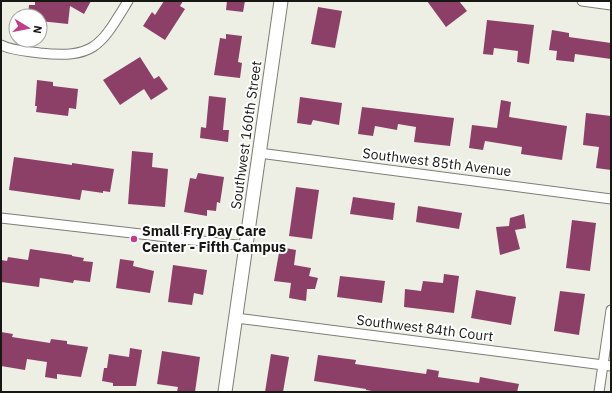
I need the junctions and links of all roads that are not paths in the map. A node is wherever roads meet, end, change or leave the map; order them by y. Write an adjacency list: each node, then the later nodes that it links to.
1 (128, 1): 5 (street)
2 (281, 1): 6 (street, Southwest 160th Street)
3 (582, 1): 4 (street)
4 (611, 5)
5 (1, 45)
6 (259, 153): 7 (street, Southwest 85th Avenue); 9 (street, Southwest 160th Street)
7 (611, 199)
8 (1, 218): 9 (street)
9 (246, 246): 11 (street, Southwest 160th Street)
10 (611, 310): 12 (street)
11 (236, 318): 12 (street, Southwest 84th Court); 13 (street, Southwest 160th Street)
12 (607, 366): 14 (street)
13 (225, 392)
14 (599, 392)

